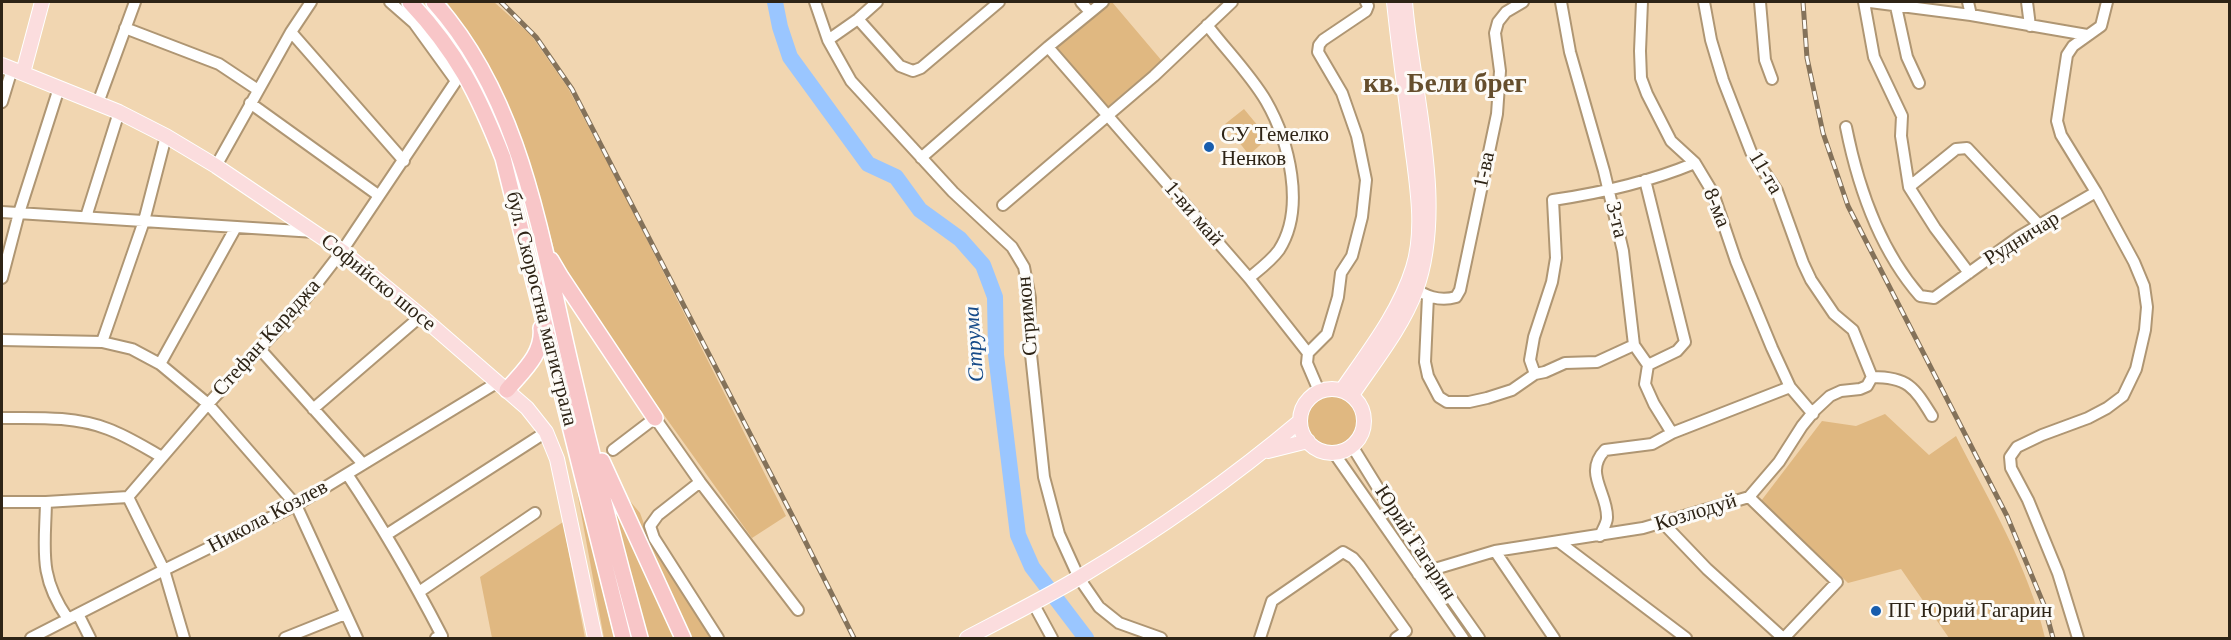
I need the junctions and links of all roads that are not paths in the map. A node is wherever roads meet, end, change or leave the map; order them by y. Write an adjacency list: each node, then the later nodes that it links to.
1 (42, 2): 37 (main road)
2 (135, 2): 32 (street)
3 (311, 2): 33 (street)
4 (390, 2): 50 (street, Стефан Караджа)
5 (410, 2): 72 (highway, бул. Скоростна магистрала)
6 (434, 2): 66 (highway, бул. Скоростна магистрала)
7 (815, 2): 35 (street, Стримон)
8 (878, 2): 29 (street)
9 (999, 2): 29 (street)
10 (1081, 2): 27 (street)
11 (1103, 2): 27 (street)
12 (1232, 2): 30 (street)
13 (1366, 2): 78 (street)
14 (1394, 2): 71 (main road)
15 (1405, 2): 71 (main road)
16 (1524, 2): 71 (street, 1-ва)
17 (1561, 2): 55 (street, 3-та)
18 (1642, 2): 51 (street, 8-ма)
19 (1704, 2): 82 (street, 11-та)
20 (1760, 2): 38 (street)
21 (1864, 2): 54 (street)
22 (1870, 2): 26 (street)
23 (1968, 2): 28 (street)
24 (2027, 2): 31 (street)
25 (2107, 2): 34 (street)
26 (1895, 4): 28 (street); 39 (street)
27 (1090, 12): 36 (street)
28 (1971, 15): 31 (street)
29 (858, 19): 35 (street)
30 (1207, 25): 46 (street); 70 (street)
31 (2030, 26): 34 (street)
32 (125, 28): 41 (street); 43 (street)
33 (291, 32): 41 (street); 50 (street)
34 (2087, 35): 56 (street)
35 (828, 40): 49 (street, Стримон)
36 (1048, 47): 46 (street, 1-ви май); 49 (street)
37 (12, 69): 40 (main road, Софийско шосе); 42 (street)
38 (1772, 79)
39 (1919, 83)
40 (59, 88): 43 (main road, Софийско шосе); 60 (street)
41 (258, 90): 44 (street)
42 (2, 102)
43 (98, 103): 45 (main road, Софийско шосе)
44 (250, 104): 52 (street); 57 (street)
45 (119, 112): 48 (main road, Софийско шосе); 61 (street)
46 (1106, 115): 58 (street); 70 (street, 1-ви май)
47 (1846, 127): 68 (street, Рудничар)
48 (166, 136): 52 (main road, Софийско шосе); 62 (street)
49 (921, 158): 120 (street, Стримон)
50 (404, 161): 57 (street, Стефан Караджа)
51 (1695, 163): 53 (street); 84 (street, 8-ма)
52 (216, 166): 65 (main road, Софийско шосе)
53 (1645, 180): 55 (street); 80 (street)
54 (1909, 187): 63 (street); 68 (street)
55 (1608, 191): 76 (street, 3-та); 81 (street)
56 (2096, 192): 63 (street, Рудничар); 147 (street)
57 (378, 195): 67 (street, Стефан Караджа)
58 (1003, 204)
59 (2, 212): 60 (street)
60 (19, 213): 61 (street); 69 (street)
61 (86, 217): 62 (street)
62 (144, 221): 64 (street); 75 (street)
63 (2040, 226): 68 (street, Рудничар)
64 (236, 227): 65 (street); 79 (street)
65 (315, 232): 67 (main road, Софийско шосе)
66 (541, 238): 92 (highway); 93 (highway, бул. Скоростна магистрала)
67 (342, 251): 73 (main road, Софийско шосе); 77 (street, Стефан Караджа)
68 (1969, 273)
69 (2, 278)
70 (1249, 278): 78 (street, 1-ви май)
71 (1417, 290): 81 (street); 86 (main road)
72 (537, 295): 83 (highway); 134 (highway, бул. Скоростна магистрала)
73 (421, 316): 83 (main road, Софийско шосе); 88 (street)
74 (2, 340): 75 (street)
75 (102, 342): 79 (street)
76 (1634, 345): 80 (street, 3-та); 81 (street)
77 (259, 348): 87 (street, Стефан Караджа); 88 (street)
78 (1308, 352): 85 (street, 1-ви май)
79 (160, 364): 87 (street)
80 (1648, 365): 96 (street)
81 (1535, 374)
82 (1872, 377): 89 (street, Козлодуй); 90 (street)
83 (502, 386): 95 (main road, Софийско шосе); 103 (street, Никола Козлев)
84 (1790, 387): 89 (street, 8-ма); 96 (street)
85 (1319, 391): 86 (main road); 94 (main road)
86 (1347, 393): 98 (main road)
87 (208, 404): 102 (street, Стефан Караджа); 110 (street)
88 (313, 409): 103 (street)
89 (1813, 414): 107 (street, Козлодуй)
90 (1932, 416)
91 (2, 418): 102 (street)
92 (655, 418): 99 (street); 105 (street)
93 (583, 420): 135 (highway, бул. Скоростна магистрала); 136 (highway)
94 (1300, 421): 97 (main road); 100 (main road)
95 (546, 432): 113 (street); 133 (main road, Софийско шосе)
96 (1672, 433): 114 (street)
97 (1308, 441): 100 (main road); 101 (main road)
98 (1352, 446): 101 (main road); 118 (street, Юрий Гагарин)
99 (613, 450)
100 (1263, 453): 120 (main road)
101 (1334, 453): 119 (street, Юрий Гагарин)
102 (162, 457): 106 (street, Стефан Караджа)
103 (363, 464): 104 (street, Никола Козлев)
104 (347, 474): 110 (street, Никола Козлев); 113 (street)
105 (700, 482): 123 (street); 137 (street)
106 (128, 497): 109 (street); 117 (street)
107 (1749, 497): 112 (street, Козлодуй); 146 (street)
108 (2, 502): 109 (street)
109 (46, 502): 125 (street)
110 (296, 505): 117 (street, Никола Козлев); 124 (street)
111 (536, 513): 121 (street)
112 (1663, 523): 114 (street, Козлодуй); 146 (street)
113 (386, 535): 121 (street)
114 (1600, 536): 115 (street, Козлодуй)
115 (1559, 542): 116 (street, Козлодуй); 127 (street)
116 (1495, 551): 118 (street, Козлодуй); 145 (street)
117 (164, 570): 125 (street, Никола Козлев); 130 (street)
118 (1432, 571): 119 (street, Козлодуй); 144 (street, Юрий Гагарин)
119 (1418, 574): 143 (street, Юрий Гагарин)
120 (1075, 580): 122 (main road); 140 (street, Стримон)
121 (419, 592): 126 (street)
122 (1038, 600): 138 (main road); 139 (street)
123 (798, 610)
124 (345, 615): 131 (street); 132 (street)
125 (73, 616): 128 (street, Никола Козлев); 129 (street)
126 (439, 637)
127 (1686, 638)
128 (31, 639)
129 (90, 639)
130 (184, 639)
131 (285, 639)
132 (357, 639)
133 (594, 639)
134 (623, 639)
135 (640, 639)
136 (683, 639)
137 (718, 639)
138 (967, 639)
139 (1052, 639)
140 (1161, 639)
141 (1260, 639): 142 (street)
142 (1396, 639)
143 (1463, 639)
144 (1479, 639)
145 (1554, 639)
146 (1784, 639)
147 (2078, 639)

